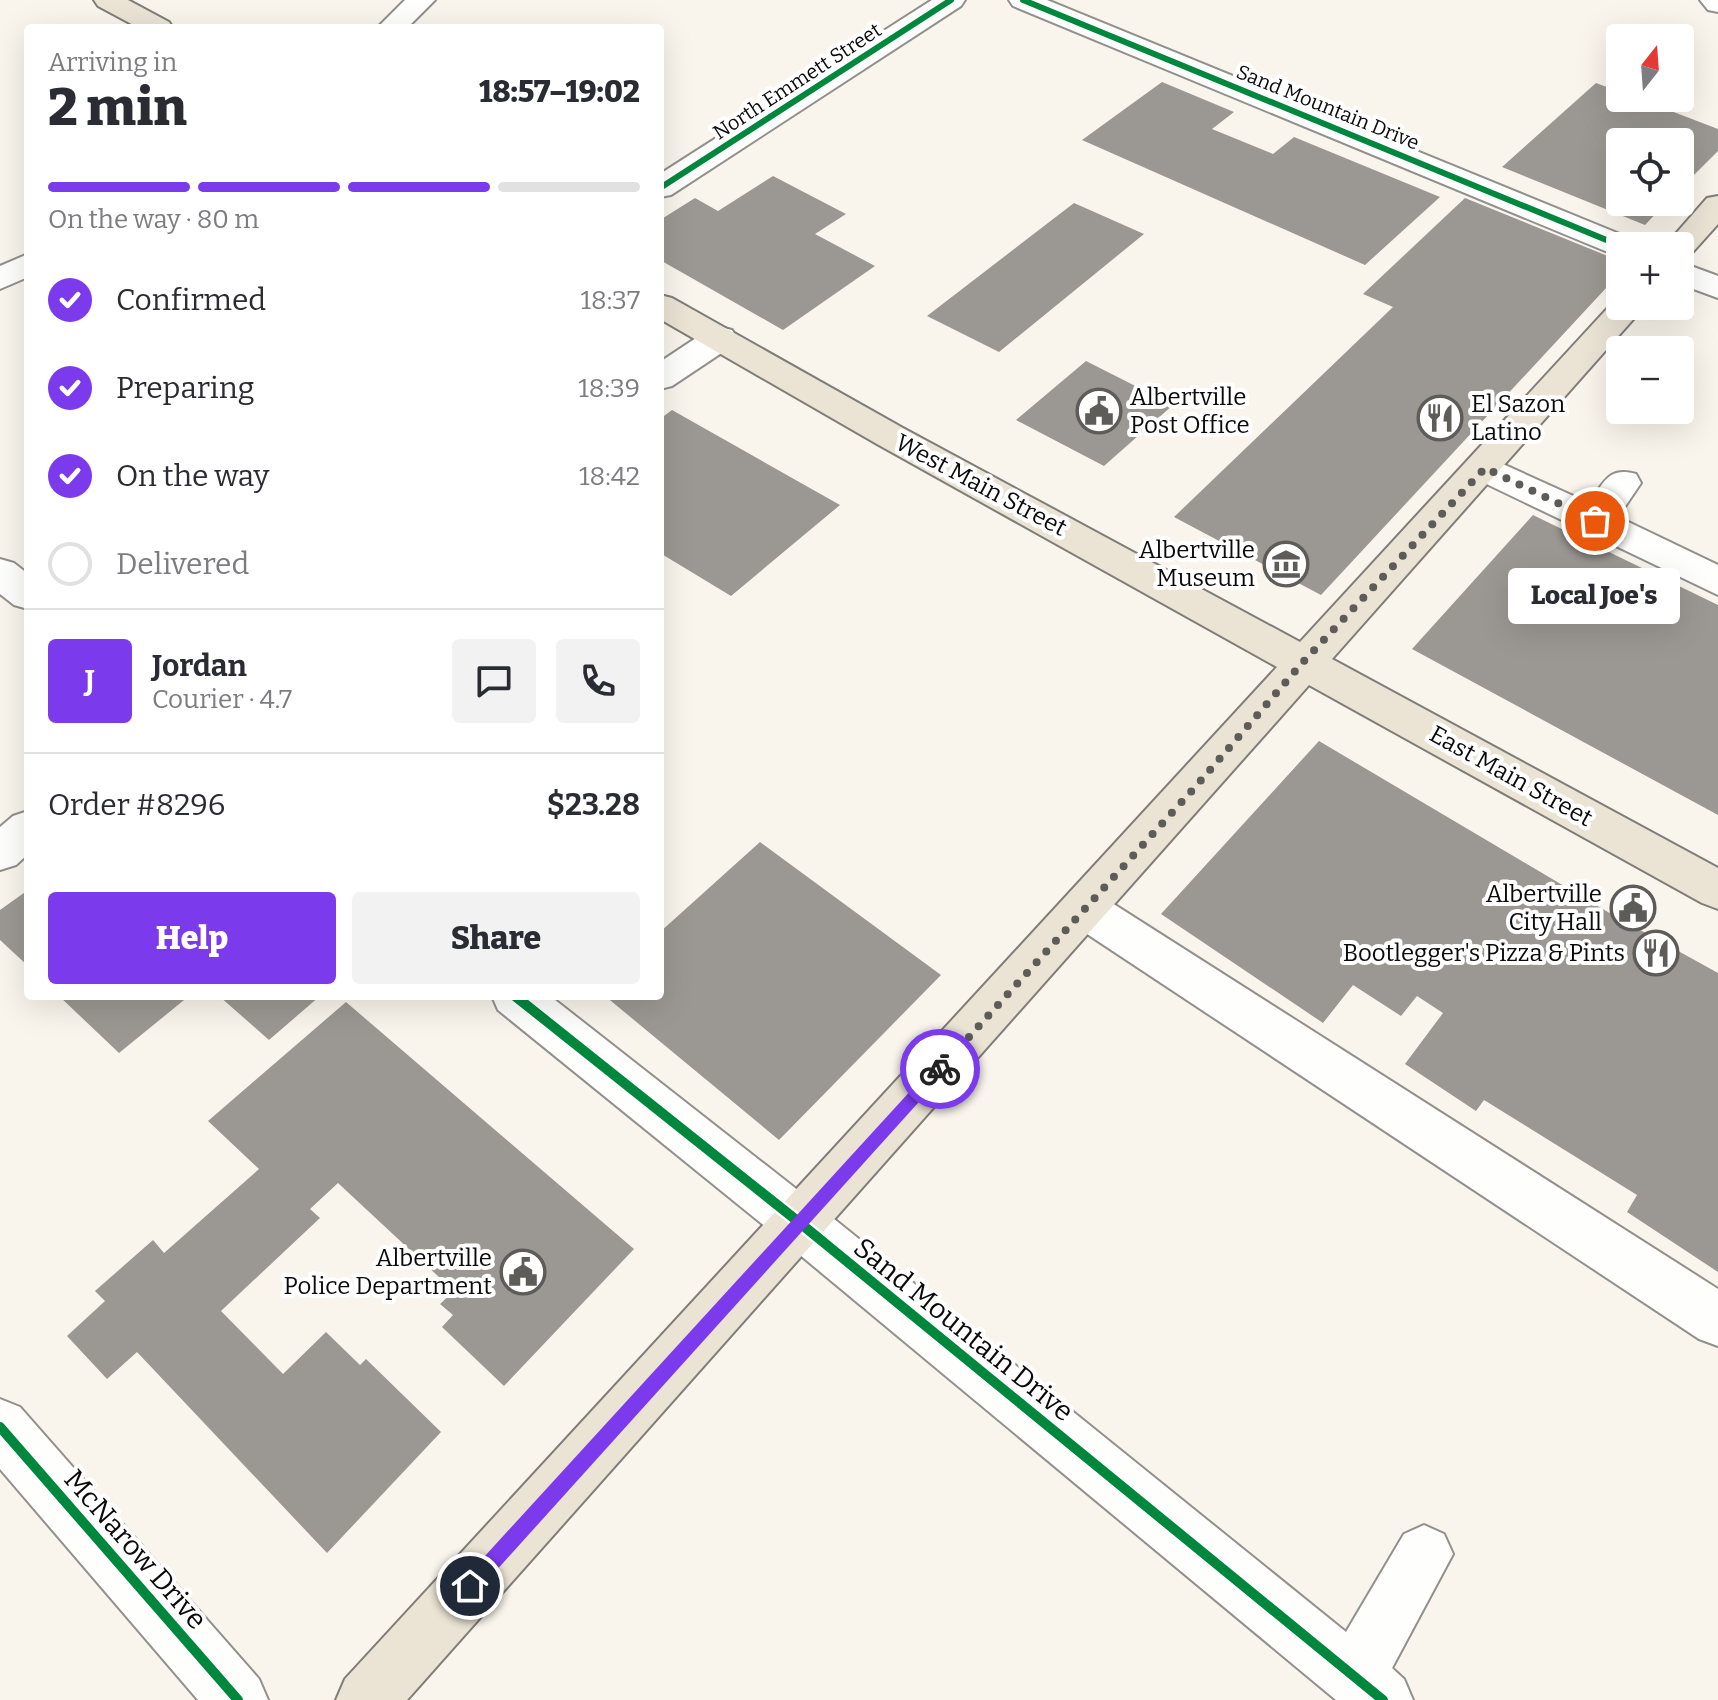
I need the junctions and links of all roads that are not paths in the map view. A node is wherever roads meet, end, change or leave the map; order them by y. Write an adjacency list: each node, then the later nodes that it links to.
1 (108, 0): 5 (main road)
2 (421, 0): 6 (street)
3 (951, 0): 7 (street, North Emmett Street)
4 (1023, 0): 10 (street, Sand Mountain Drive)
5 (152, 24)
6 (395, 24)
7 (664, 185)
8 (1718, 205): 9 (main road)
9 (1694, 232)
10 (1606, 240)
11 (24, 266): 13 (street)
12 (1694, 278): 14 (street)
13 (0, 279)
14 (1718, 288)
15 (664, 307): 17 (main road, West Main Street)
16 (1616, 320): 19 (main road)
17 (720, 338): 18 (street); 25 (main road, West Main Street)
18 (664, 375)
19 (1485, 468): 21 (street); 25 (main road)
20 (1623, 483): 21 (street)
21 (1595, 521): 22 (street)
22 (1712, 566)
23 (0, 573): 24 (street)
24 (24, 592)
25 (1303, 662): 28 (main road, East Main Street); 29 (main road)
26 (24, 832): 27 (street)
27 (0, 852)
28 (1718, 890)
29 (1085, 909): 31 (main road); 32 (street)
30 (520, 1000): 31 (street, Sand Mountain Drive)
31 (800, 1223): 35 (street, Sand Mountain Drive); 37 (main road)
32 (1718, 1320)
33 (0, 1427): 36 (street, McNarow Drive)
34 (1424, 1554): 35 (street)
35 (1368, 1688)
36 (238, 1700)
37 (366, 1700)

